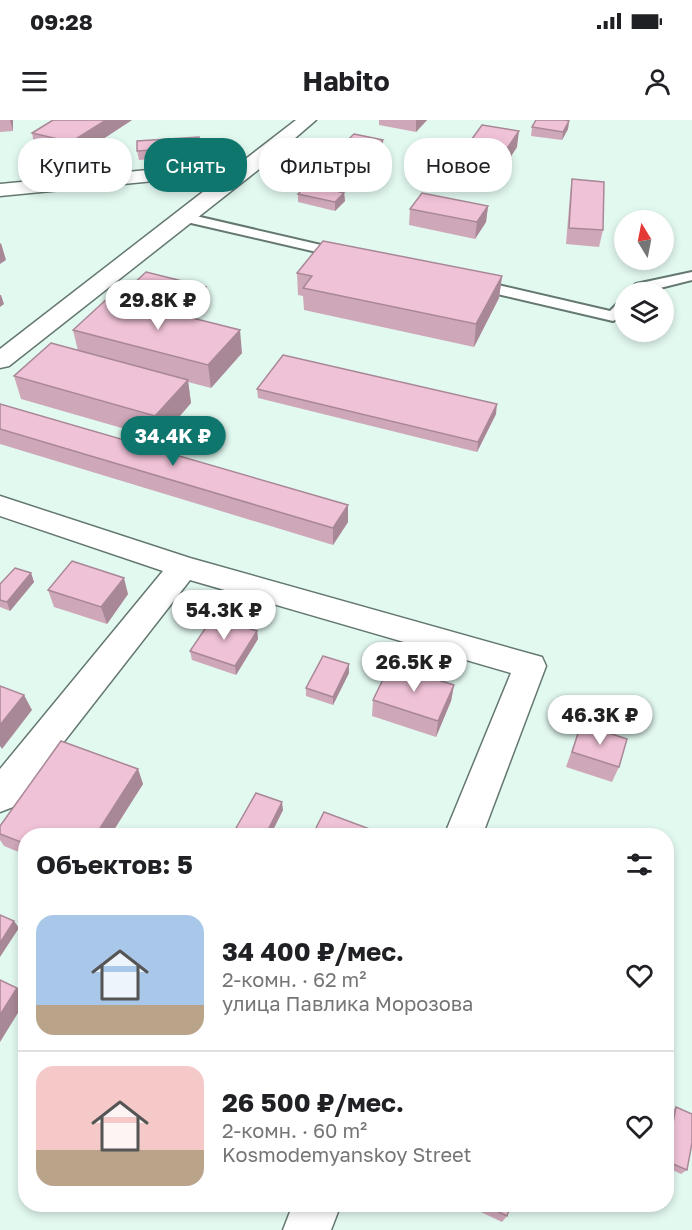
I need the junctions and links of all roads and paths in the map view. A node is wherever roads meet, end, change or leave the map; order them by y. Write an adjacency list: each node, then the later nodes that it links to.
1 (307, 120): 2 (street)
2 (251, 166): 3 (street); 4 (street)
3 (0, 190)
4 (183, 217): 5 (lane); 10 (street)
5 (357, 257)
6 (692, 276): 8 (lane)
7 (462, 282): 9 (lane)
8 (664, 282)
9 (614, 315)
10 (0, 361)
11 (0, 506): 12 (street)
12 (183, 567): 13 (street); 14 (street)
13 (0, 796)
14 (466, 828)
15 (314, 1212): 16 (street)
16 (307, 1230)

